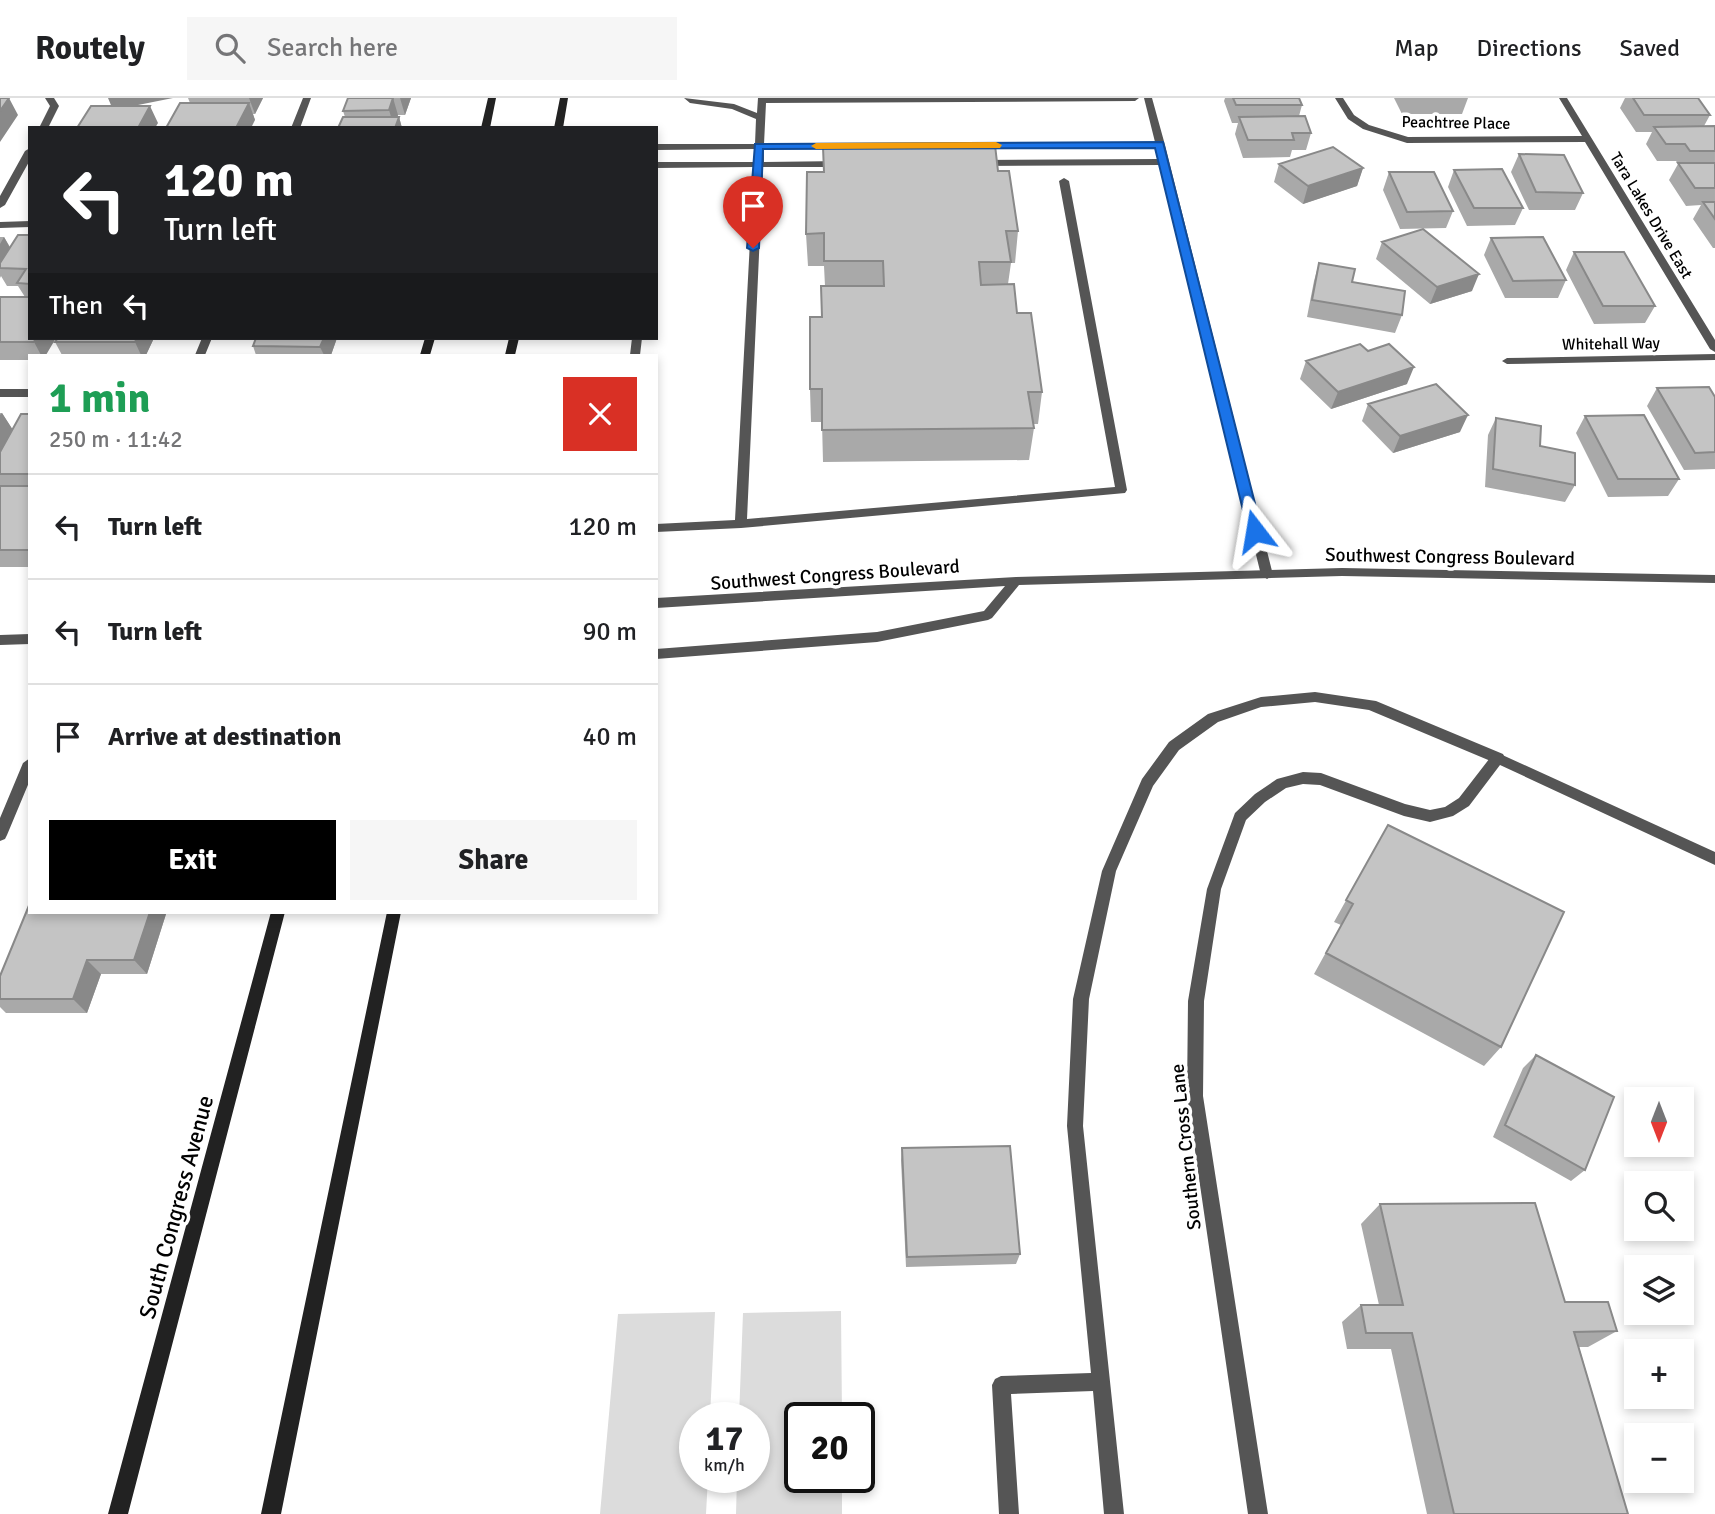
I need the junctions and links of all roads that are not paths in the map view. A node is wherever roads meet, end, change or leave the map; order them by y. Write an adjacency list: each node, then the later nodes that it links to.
1 (49, 98): 12 (street)
2 (307, 98): 13 (street)
3 (492, 98): 14 (main road)
4 (564, 98): 15 (main road)
5 (688, 98): 11 (street)
6 (1135, 98): 10 (street)
7 (1148, 98): 19 (street)
8 (1339, 98): 16 (street, Peachtree Place)
9 (1563, 98): 16 (street, Tara Lakes Drive East)
10 (762, 99): 11 (street)
11 (761, 117): 21 (street)
12 (44, 126)
13 (296, 126)
14 (485, 126)
15 (558, 126)
16 (1587, 139): 34 (street, Tara Lakes Drive East)
17 (962, 145): 18 (street)
18 (1059, 145): 19 (street); 26 (street)
19 (1160, 145): 24 (street)
20 (658, 146): 21 (street)
21 (758, 146): 22 (street); 29 (street)
22 (934, 146)
23 (28, 155): 31 (street)
24 (1163, 162): 26 (street); 41 (street)
25 (972, 163): 26 (street)
26 (1062, 163)
27 (853, 164): 29 (street)
28 (658, 165): 29 (street)
29 (757, 165): 39 (street)
30 (1064, 181): 39 (street)
31 (0, 205)
32 (28, 224): 33 (street)
33 (0, 225)
34 (1715, 349)
35 (1715, 357): 36 (street, Whitehall Way)
36 (1507, 361)
37 (0, 393): 38 (street)
38 (28, 393)
39 (741, 524): 40 (street)
40 (658, 528)
41 (1266, 575): 42 (street, Southwest Congress Boulevard); 43 (street, Southwest Congress Boulevard)
42 (1715, 579)
43 (1016, 581): 44 (street, Southwest Congress Boulevard); 47 (street)
44 (658, 603)
45 (28, 639): 46 (street)
46 (0, 640)
47 (658, 654)
48 (1498, 758): 51 (street); 54 (street); 59 (street, Southern Cross Lane)
49 (28, 768): 50 (street)
50 (0, 835)
51 (1715, 859)
52 (277, 914): 55 (main road, South Congress Avenue)
53 (394, 914): 56 (main road)
54 (1100, 1382): 57 (street); 58 (street)
55 (118, 1514)
56 (271, 1514)
57 (1009, 1514)
58 (1114, 1514)
59 (1258, 1514)

